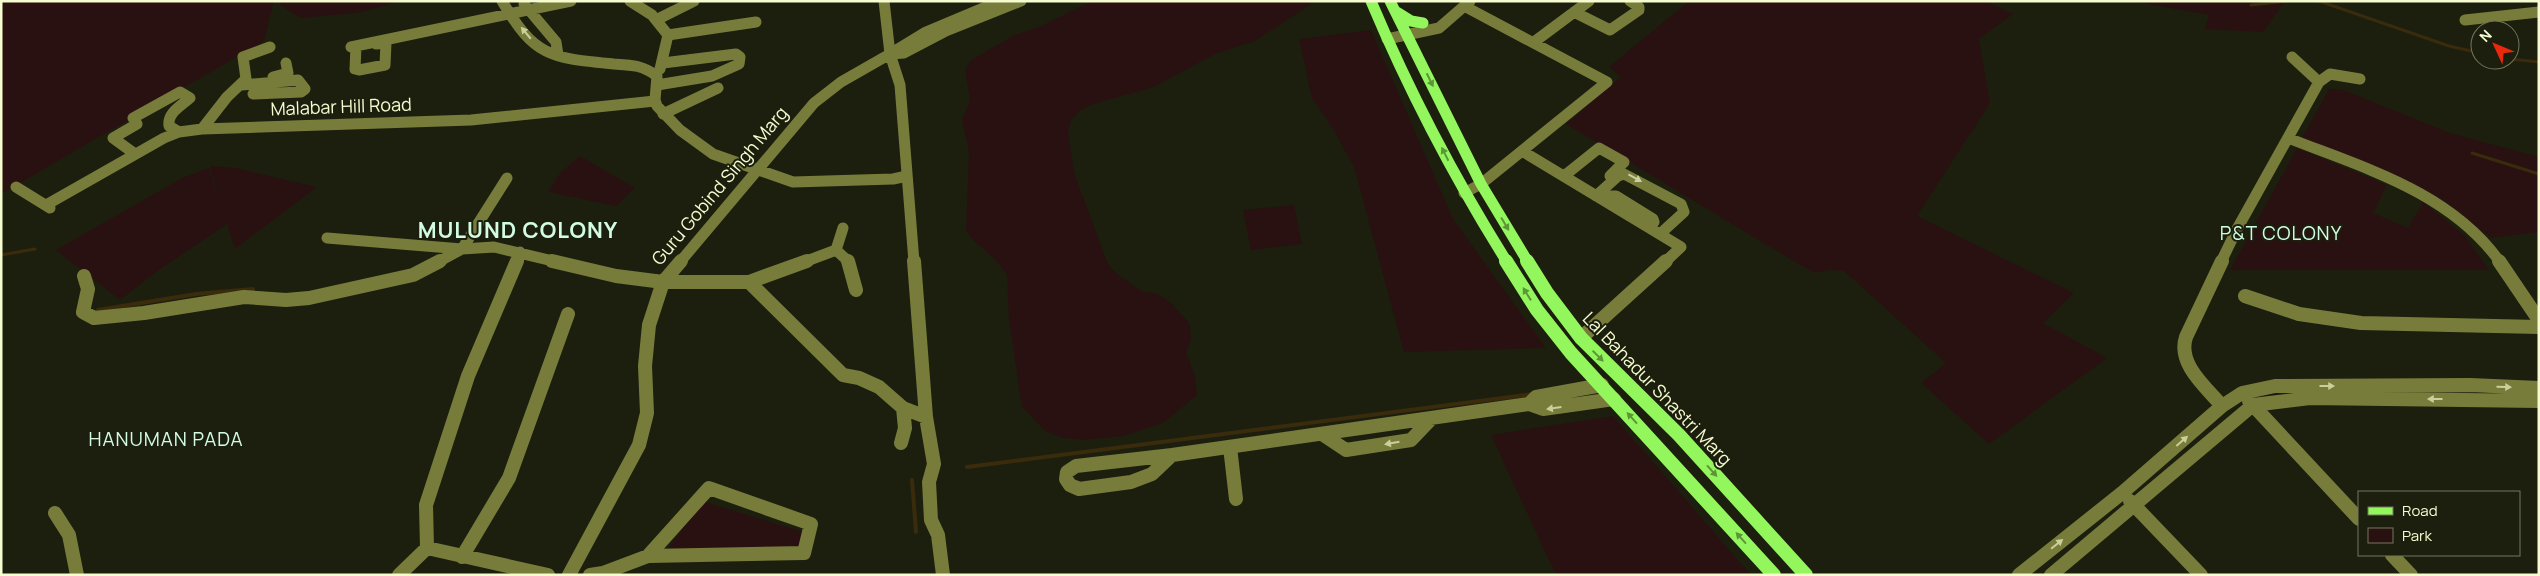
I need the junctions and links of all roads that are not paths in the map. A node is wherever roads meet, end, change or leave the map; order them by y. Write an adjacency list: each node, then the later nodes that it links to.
1 (502, 1): 17 (street)
2 (571, 1): 13 (street)
3 (630, 1): 18 (street)
4 (694, 1): 18 (street)
5 (884, 1): 30 (street)
6 (1000, 1): 23 (street, Guru Gobind Singh Marg)
7 (1021, 1): 23 (street, Guru Gobind Singh Marg)
8 (1371, 1): 26 (main road, Lal Bahadur Shastri Marg)
9 (1390, 1): 14 (main road, Lal Bahadur Shastri Marg)
10 (1589, 1): 15 (street)
11 (1630, 1): 15 (street)
12 (1467, 4): 19 (street); 27 (street)
13 (525, 5): 17 (street); 31 (street)
14 (1395, 11): 22 (main road); 24 (main road, Lal Bahadur Shastri Marg)
15 (1574, 12): 27 (street)
16 (2539, 12): 20 (street)
17 (508, 13): 29 (street); 31 (street, one-way to 17)
18 (658, 19): 25 (street)
19 (1448, 19): 22 (street); 24 (street)
20 (2465, 20)
21 (756, 22): 25 (street)
22 (1423, 23): 24 (street)
23 (941, 29): 30 (street, Guru Gobind Singh Marg)
24 (1406, 32): 26 (street); 53 (main road, Lal Bahadur Shastri Marg, one-way to 53)
25 (668, 35): 35 (street)
26 (1386, 36): 55 (main road, Lal Bahadur Shastri Marg, one-way to 26)
27 (1534, 42): 48 (street)
28 (270, 46): 38 (street)
29 (354, 47)
30 (897, 51): 49 (street, Guru Gobind Singh Marg); 51 (street)
31 (558, 55): 37 (street)
32 (2292, 57): 39 (street)
33 (677, 61): 35 (street); 37 (street); 37 (street)
34 (286, 63): 38 (street)
35 (663, 63): 37 (street)
36 (2360, 79): 39 (street)
37 (662, 80): 42 (street)
38 (244, 82): 41 (street); 45 (street)
39 (2319, 82): 46 (street)
40 (718, 88): 43 (street)
41 (253, 94)
42 (655, 101): 43 (street); 45 (street, Malabar Hill Road)
43 (663, 114): 49 (street)
44 (174, 129): 45 (street, Malabar Hill Road); 47 (street); 47 (street)
45 (202, 129)
46 (2288, 138): 69 (street); 79 (street)
47 (132, 152): 54 (street)
48 (1522, 152): 50 (street); 53 (street)
49 (756, 170): 51 (street); 64 (street, Guru Gobind Singh Marg)
50 (1565, 175): 56 (street); 56 (street)
51 (907, 176): 81 (street)
52 (507, 178): 60 (street)
53 (1481, 184): 55 (street); 71 (main road, Lal Bahadur Shastri Marg, one-way to 71)
54 (16, 187)
55 (1464, 193): 72 (main road, Lal Bahadur Shastri Marg, one-way to 55)
56 (1599, 196): 58 (street); 58 (street, one-way to 58)
57 (843, 228): 61 (street)
58 (1662, 233): 71 (street)
59 (328, 238): 60 (street)
60 (462, 249): 62 (street); 63 (street)
61 (836, 250): 65 (street); 66 (street)
62 (520, 252): 64 (street); 94 (street)
63 (84, 276)
64 (663, 282): 65 (street); 101 (street, Guru Gobind Singh Marg)
65 (750, 282): 80 (street)
66 (856, 290)
67 (2245, 296): 70 (street)
68 (568, 314): 97 (street)
69 (2539, 320)
70 (2539, 328)
71 (1581, 338): 105 (main road, Lal Bahadur Shastri Marg, one-way to 105)
72 (1602, 385): 75 (main road, Lal Bahadur Shastri Marg); 77 (street)
73 (2539, 388): 74 (street, one-way to 73)
74 (2242, 393): 78 (street); 79 (street)
75 (1614, 399): 77 (street, one-way to 77); 104 (main road, Lal Bahadur Shastri Marg, one-way to 75)
76 (2539, 401): 78 (street, one-way to 78)
77 (1529, 404): 82 (street)
78 (2253, 405): 89 (street); 91 (street)
79 (2222, 406): 87 (street, one-way to 79)
80 (903, 408): 81 (street); 84 (street)
81 (926, 417): 103 (street)
82 (1432, 418): 83 (street); 83 (street, one-way to 83)
83 (1322, 434): 85 (street)
84 (901, 443)
85 (1230, 447): 86 (street); 88 (street)
86 (1172, 454): 86 (street)
87 (2122, 493): 89 (street); 92 (street)
88 (1236, 499)
89 (2140, 511): 93 (street); 108 (street)
90 (56, 513): 98 (street)
91 (2358, 518)
92 (2080, 526): 93 (street); 106 (street, one-way to 92)
93 (2095, 539): 107 (street)
94 (427, 548): 97 (street); 99 (street)
95 (648, 556): 95 (street); 102 (street)
96 (2393, 556): 109 (street)
97 (462, 557): 100 (street)
98 (77, 575)
99 (399, 575)
100 (548, 575)
101 (569, 575)
102 (590, 575)
103 (943, 575)
104 (1774, 575)
105 (1806, 575)
106 (2019, 575)
107 (2052, 575)
108 (2201, 575)
109 (2410, 575)

